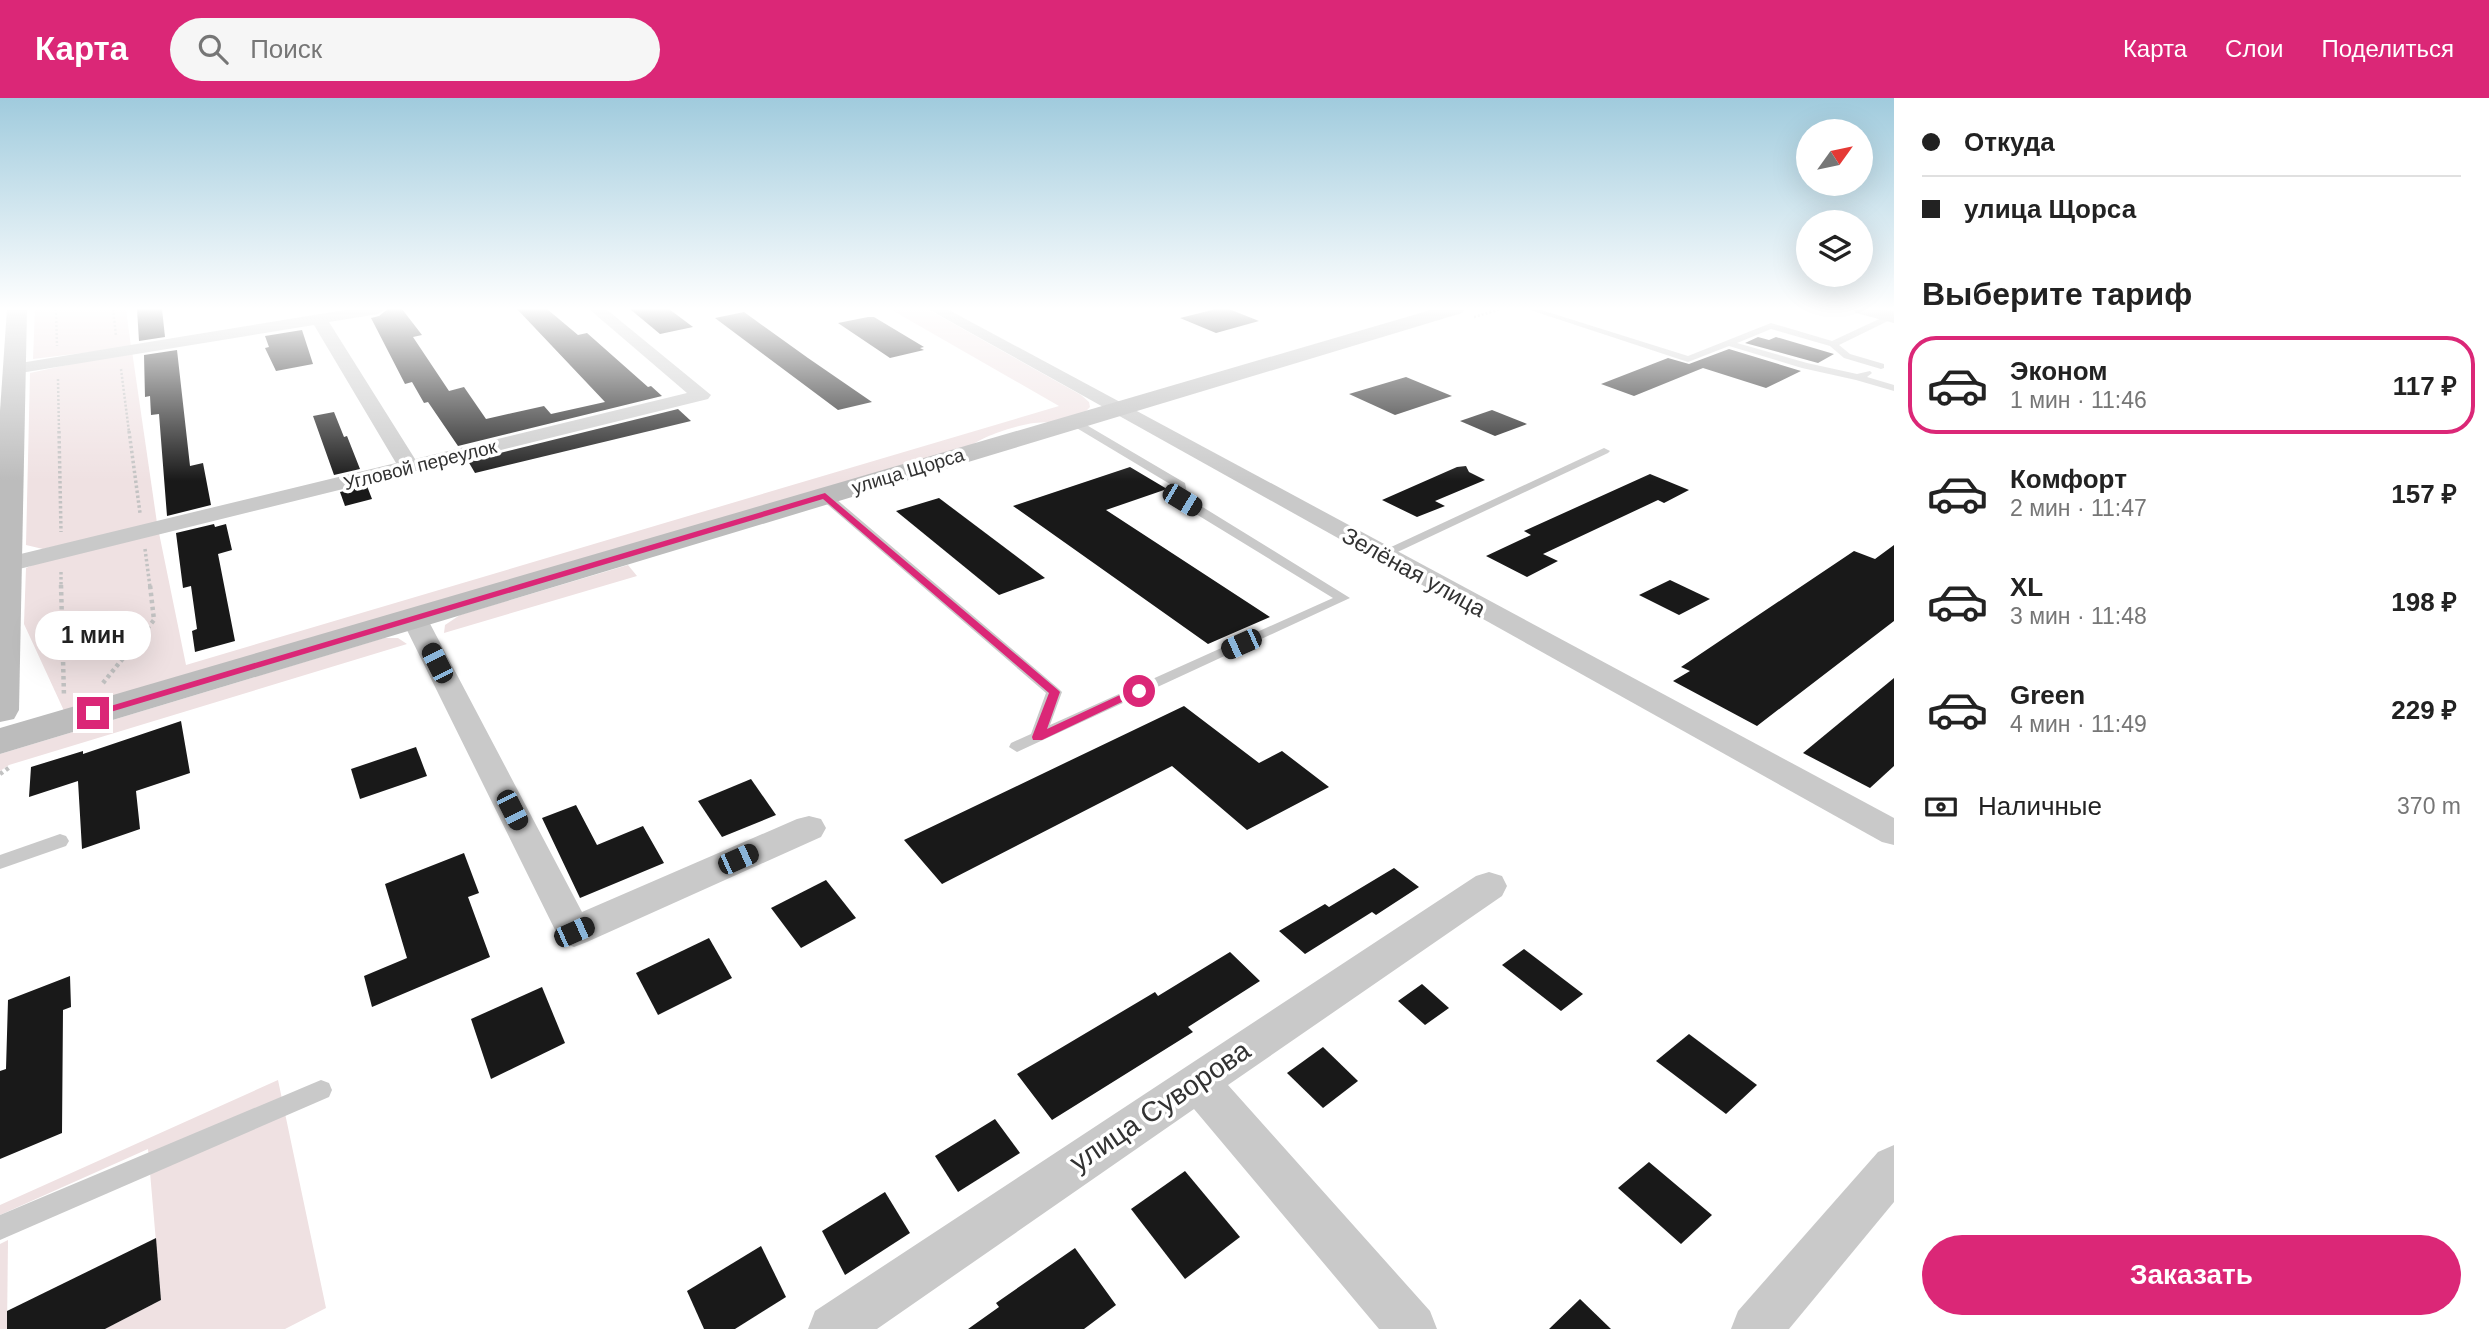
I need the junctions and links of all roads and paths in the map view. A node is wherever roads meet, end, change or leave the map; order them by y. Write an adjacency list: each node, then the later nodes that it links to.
1 (10, 366): 12 (street)
2 (57, 366): 18 (path)
3 (350, 366): 15 (street)
4 (666, 366): 15 (street, Угловой переулок)
5 (1039, 366): 11 (street, Зелёная улица)
6 (1260, 366): 11 (street, улица Щорса)
7 (1807, 366): 9 (lane)
8 (1880, 366): 9 (lane)
9 (1858, 377): 10 (lane)
10 (1894, 388)
11 (1116, 409): 13 (street, улица Щорса); 19 (street, Зелёная улица)
12 (6, 416): 16 (street)
13 (1074, 422): 17 (street, улица Щорса); 25 (lane)
14 (1604, 451): 19 (lane)
15 (410, 468): 18 (street, Угловой переулок)
16 (5, 492): 20 (street)
17 (825, 496): 22 (street, улица Щорса); 25 (lane)
18 (61, 551): 20 (street, Угловой переулок); 23 (path)
19 (1382, 554): 29 (street, Зелёная улица)
20 (7, 565): 21 (street)
21 (3, 601): 24 (street)
22 (414, 618): 26 (street, улица Щорса); 28 (street)
23 (64, 705)
24 (0, 710)
25 (1038, 737): 27 (lane)
26 (0, 741)
27 (1017, 747)
28 (809, 828)
29 (1894, 833)
30 (60, 841): 31 (lane)
31 (0, 862)
32 (1489, 886): 33 (street, улица Суворова)
33 (1197, 1081): 37 (street, улица Суворова); 38 (street)
34 (321, 1090): 36 (lane)
35 (1894, 1167): 39 (street)
36 (0, 1228)
37 (832, 1329)
38 (1412, 1329)
39 (1756, 1329)

